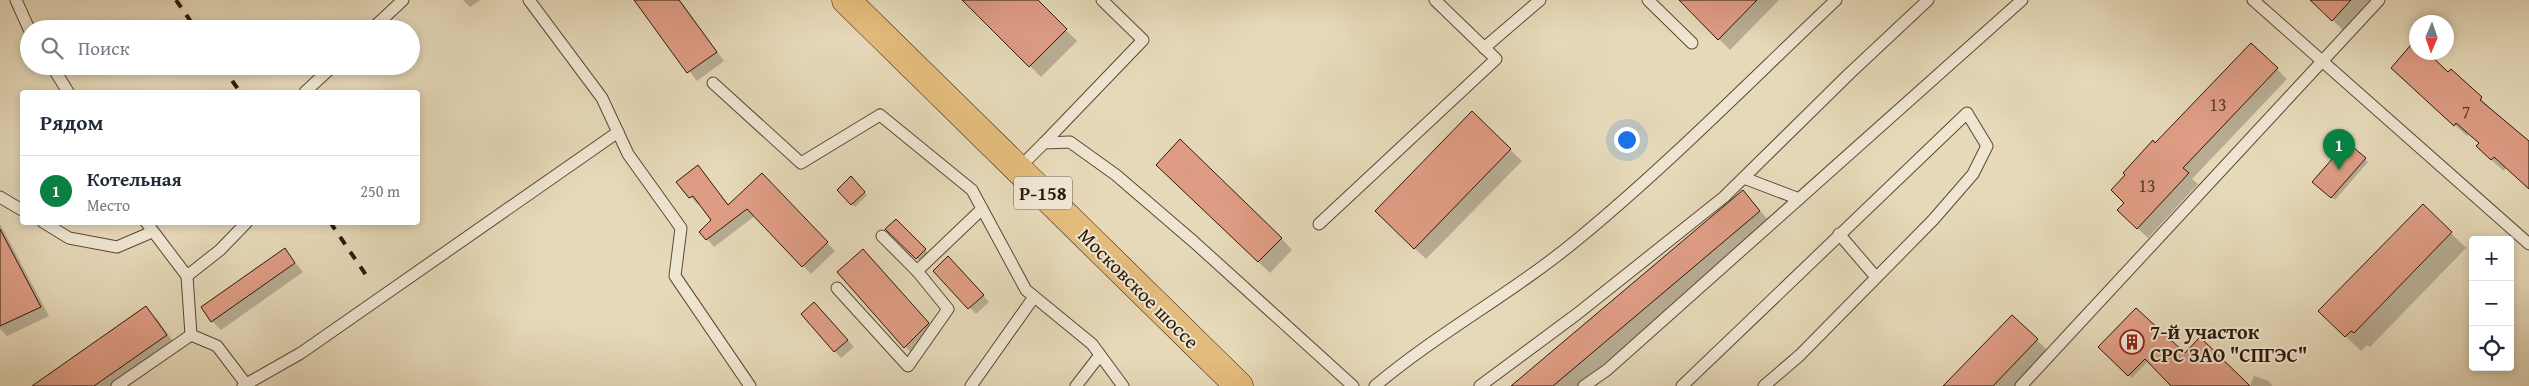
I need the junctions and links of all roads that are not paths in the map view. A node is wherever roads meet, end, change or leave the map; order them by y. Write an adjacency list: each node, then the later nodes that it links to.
1 (16, 0): 14 (lane)
2 (403, 0): 15 (lane)
3 (529, 0): 24 (lane)
4 (846, 0): 26 (main road, Московское шоссе / Р-158)
5 (1102, 0): 25 (lane)
6 (1435, 0): 17 (lane)
7 (1540, 0): 17 (lane)
8 (1648, 0): 16 (lane)
9 (1836, 0): 54 (lane)
10 (1928, 0): 27 (lane)
11 (2022, 0): 29 (lane)
12 (2253, 0): 18 (lane)
13 (2379, 0): 18 (lane)
14 (25, 20)
15 (382, 20)
16 (1692, 43)
17 (1484, 48): 32 (lane)
18 (2323, 61): 38 (lane); 59 (lane)
19 (58, 75): 22 (lane)
20 (323, 75): 23 (lane)
21 (712, 83): 31 (lane)
22 (67, 90)
23 (307, 90)
24 (618, 132): 46 (lane); 48 (lane)
25 (1044, 143): 26 (lane); 53 (lane)
26 (1018, 169): 52 (main road, Московское шоссе / Р-158)
27 (1744, 178): 29 (lane); 55 (lane)
28 (0, 197): 30 (lane)
29 (1799, 199): 56 (lane)
30 (20, 209)
31 (982, 209): 39 (lane); 43 (lane)
32 (1319, 224)
33 (48, 225): 35 (lane)
34 (244, 225): 40 (lane)
35 (149, 228): 40 (lane)
36 (1839, 234): 41 (lane); 41 (lane); 57 (lane)
37 (882, 236): 39 (lane)
38 (2529, 244)
39 (917, 271): 42 (lane)
40 (187, 276): 44 (lane)
41 (1875, 276): 58 (lane)
42 (837, 288)
43 (1034, 297): 45 (lane); 49 (lane)
44 (191, 335): 46 (lane); 47 (lane)
45 (1100, 355): 50 (lane); 51 (lane)
46 (244, 385)
47 (117, 386)
48 (750, 386)
49 (971, 386)
50 (1076, 386)
51 (1123, 386)
52 (1239, 386)
53 (1353, 386)
54 (1375, 386)
55 (1480, 386)
56 (1584, 386)
57 (1682, 386)
58 (1764, 386)
59 (2021, 386)

